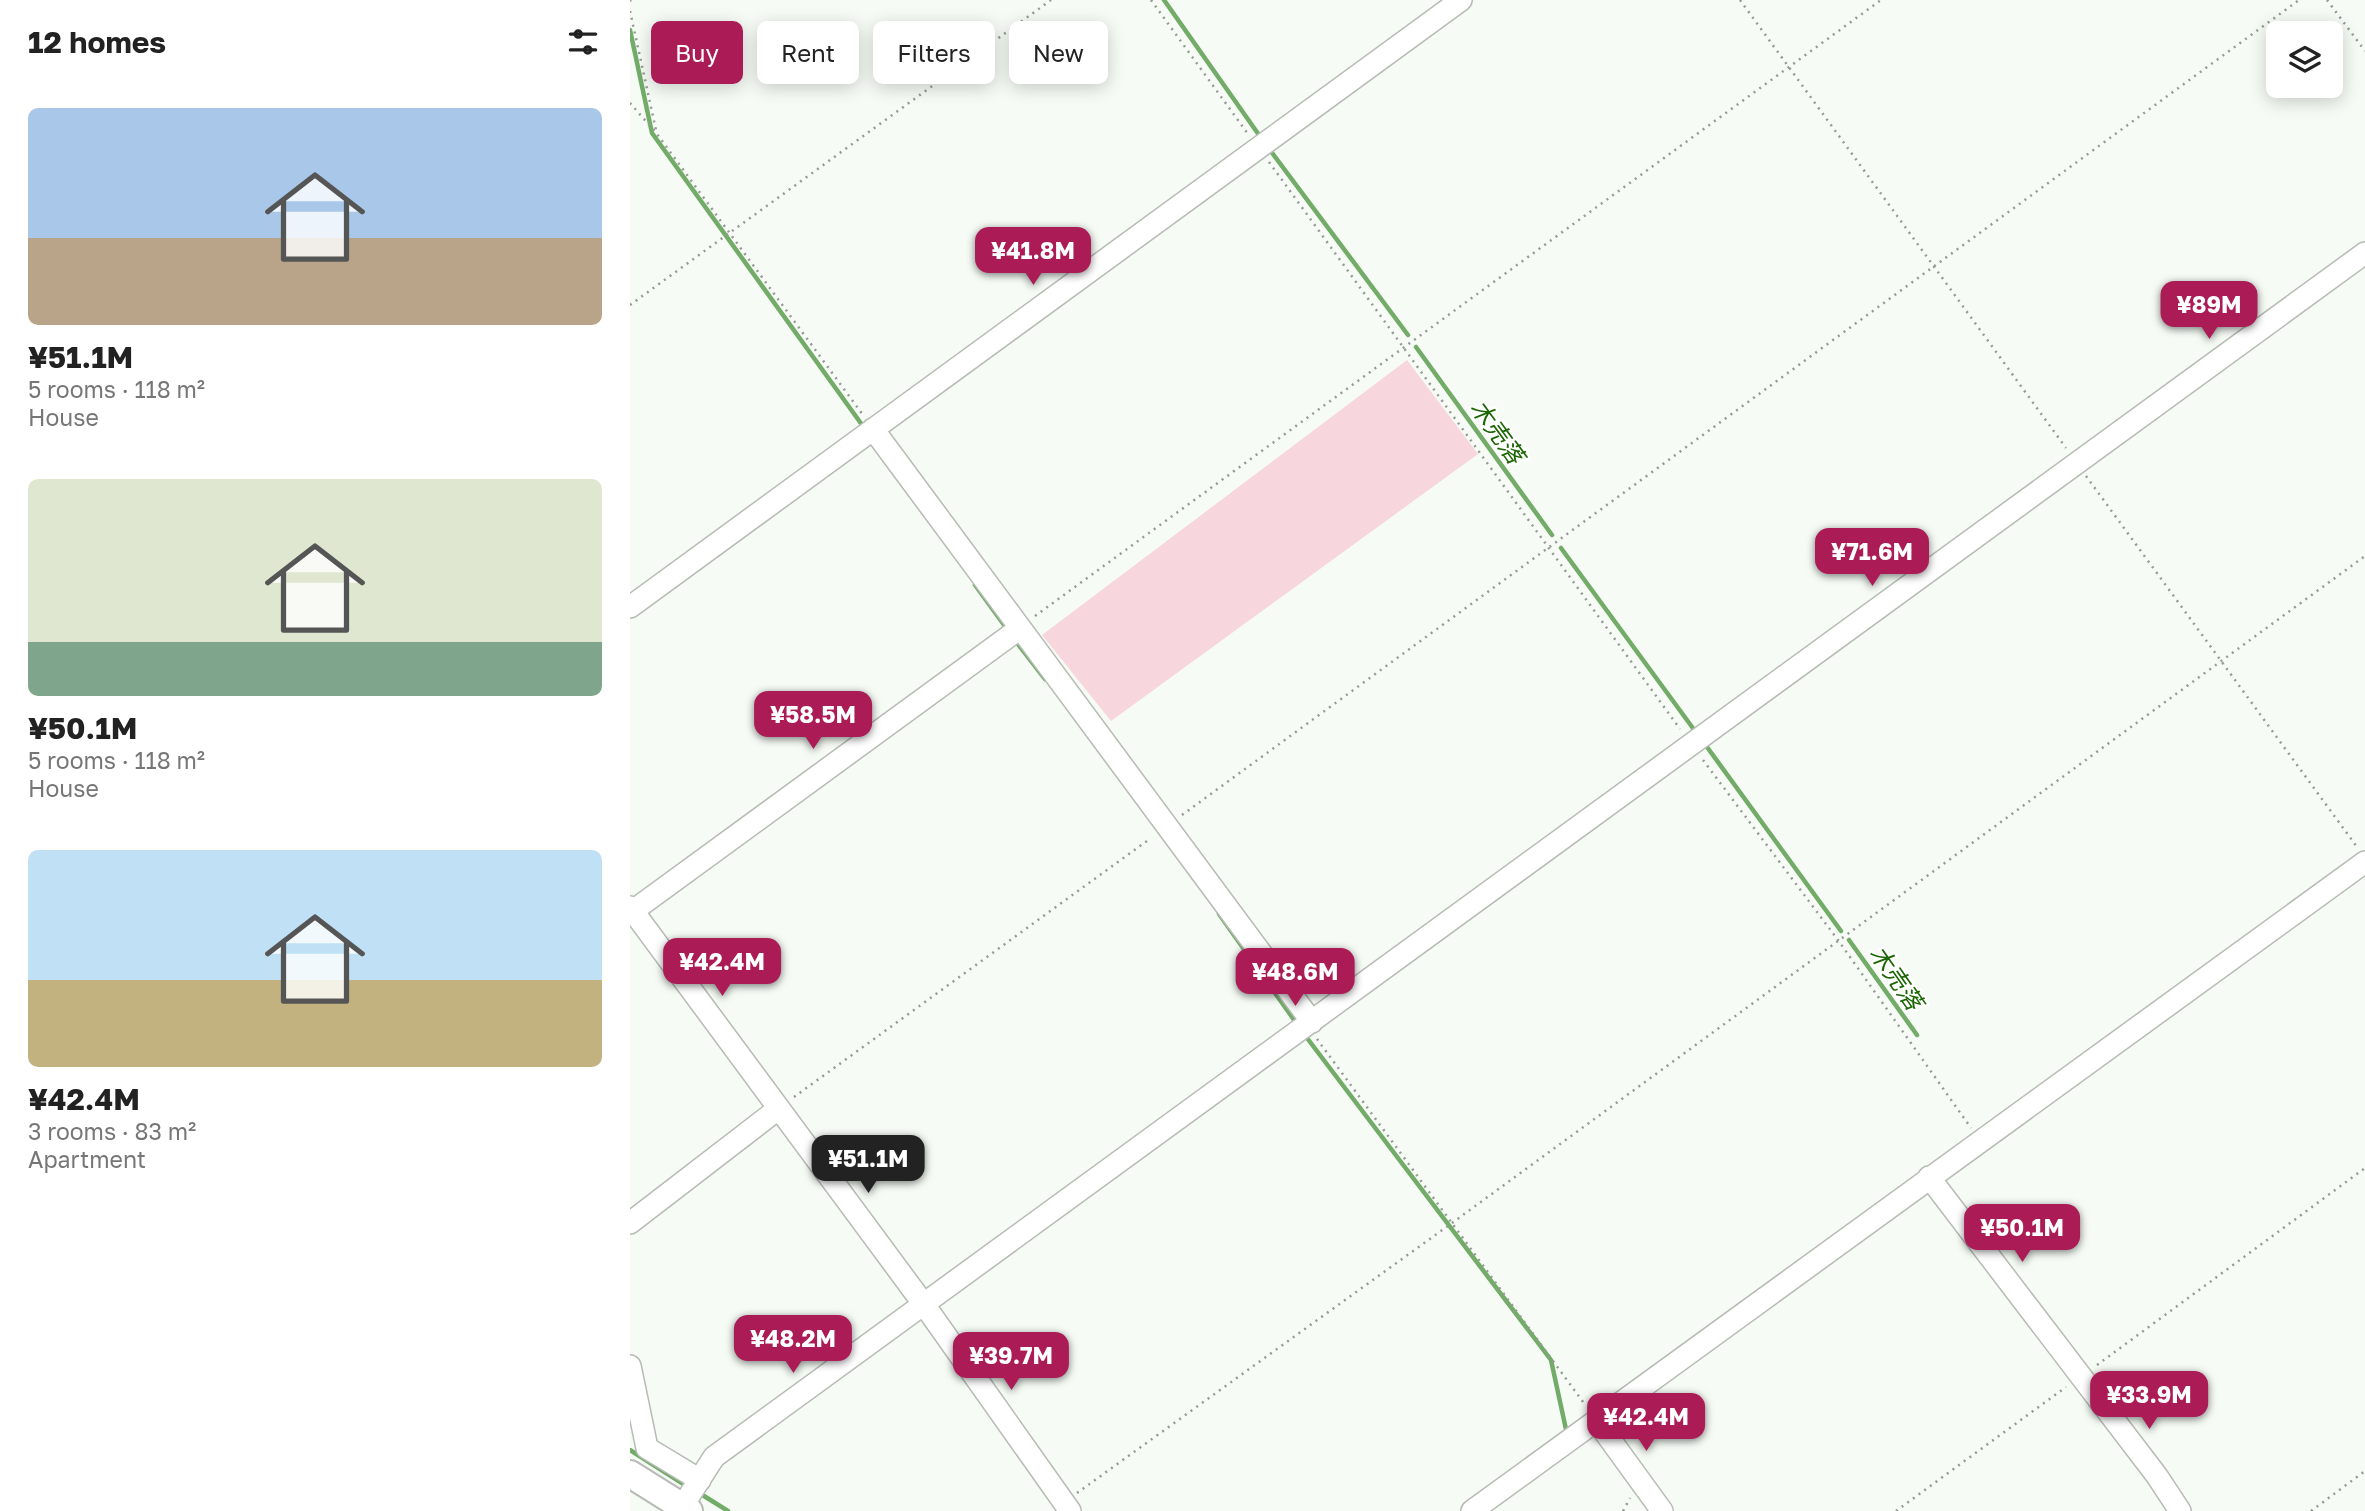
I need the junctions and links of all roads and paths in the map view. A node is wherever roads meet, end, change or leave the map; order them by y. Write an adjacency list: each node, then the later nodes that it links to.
1 (1051, 0): 14 (path)
2 (1151, 0): 13 (path)
3 (1461, 0): 13 (street)
4 (1740, 0): 10 (path)
5 (1881, 0): 10 (path)
6 (2299, 0): 16 (path)
7 (2328, 0): 9 (path)
8 (630, 11): 12 (path)
9 (2365, 51)
10 (1790, 67): 16 (path); 18 (path)
11 (630, 103): 12 (path)
12 (657, 134): 14 (path)
13 (1259, 149): 18 (path); 19 (street)
14 (730, 233): 17 (path); 19 (path)
15 (2365, 253): 20 (street)
16 (1936, 267): 20 (path); 21 (path)
17 (630, 305)
18 (1405, 347): 21 (path); 24 (path)
19 (873, 429): 23 (street); 24 (street)
20 (2077, 464): 25 (path); 26 (street)
21 (1550, 546): 26 (path); 27 (path)
22 (2365, 556): 25 (path)
23 (630, 607)
24 (1019, 629): 27 (street); 29 (street)
25 (2221, 661): 28 (path); 30 (path)
26 (1692, 746): 30 (path); 31 (street)
27 (1167, 827): 31 (street); 32 (path)
28 (2361, 855): 33 (street)
29 (631, 910): 32 (street)
30 (1838, 940): 33 (path); 37 (path)
31 (1309, 1024): 37 (path); 38 (street)
32 (778, 1109): 36 (street); 38 (street)
33 (1981, 1142): 35 (street)
34 (2365, 1168): 40 (path)
35 (1929, 1177): 40 (street); 41 (street)
36 (630, 1223)
37 (1452, 1223): 41 (path); 45 (path)
38 (925, 1306): 44 (street); 45 (street)
39 (630, 1366): 44 (street)
40 (2081, 1376): 49 (path); 50 (street)
41 (1596, 1420): 47 (street); 48 (street)
42 (2365, 1471): 51 (path)
43 (630, 1474): 46 (main road)
44 (701, 1480): 46 (street)
45 (1062, 1508)
46 (686, 1509)
47 (1472, 1511)
48 (1662, 1511)
49 (1896, 1511)
50 (2180, 1511)
51 (2311, 1511)

